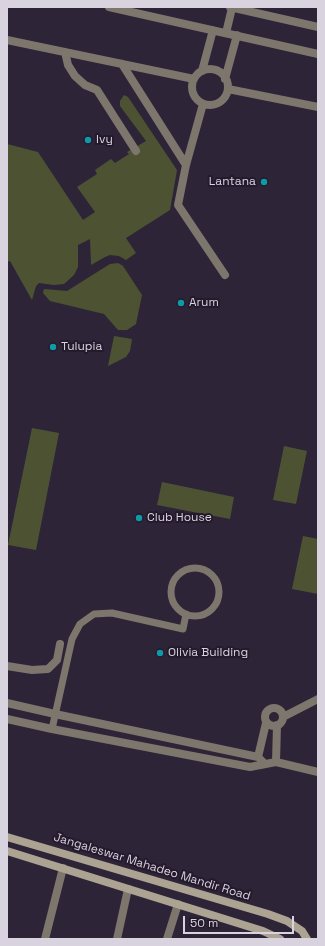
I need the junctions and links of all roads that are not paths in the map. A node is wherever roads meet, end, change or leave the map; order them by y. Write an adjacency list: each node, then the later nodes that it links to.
1 (110, 7): 4 (street)
2 (231, 7): 3 (street); 5 (street)
3 (318, 27)
4 (213, 30): 5 (street); 11 (street)
5 (226, 33): 6 (street)
6 (237, 36): 9 (street); 13 (street)
7 (7, 40): 8 (street)
8 (65, 52): 10 (street); 17 (street)
9 (318, 54)
10 (122, 64): 12 (street); 18 (street)
11 (202, 71): 12 (street); 13 (street)
12 (194, 79): 15 (street)
13 (226, 79): 14 (street)
14 (228, 90): 15 (street); 16 (street)
15 (203, 104): 18 (street)
16 (318, 107)
17 (136, 151)
18 (186, 165): 19 (street)
19 (225, 275)
20 (186, 614): 20 (lane); 25 (lane)
21 (60, 644): 22 (street)
22 (7, 666)
23 (318, 700): 26 (street)
24 (7, 703): 25 (street)
25 (55, 714): 30 (lane); 31 (street)
26 (283, 717): 28 (street); 29 (street)
27 (7, 719): 30 (street)
28 (266, 723): 29 (street); 32 (street)
29 (278, 726): 34 (street)
30 (52, 729): 33 (street)
31 (223, 750): 32 (street); 33 (street)
32 (258, 757): 35 (street)
33 (220, 761): 35 (street)
34 (276, 762): 35 (street); 36 (street)
35 (264, 763)
36 (318, 772)
37 (7, 837): 46 (main road, Jangaleswar Mahadeo Mandir Road)
38 (7, 851): 39 (main road)
39 (63, 868): 40 (main road); 42 (street)
40 (128, 889): 41 (main road); 43 (street)
41 (178, 904): 44 (street); 45 (main road)
42 (45, 939)
43 (117, 939)
44 (167, 939)
45 (280, 939)
46 (307, 939)

